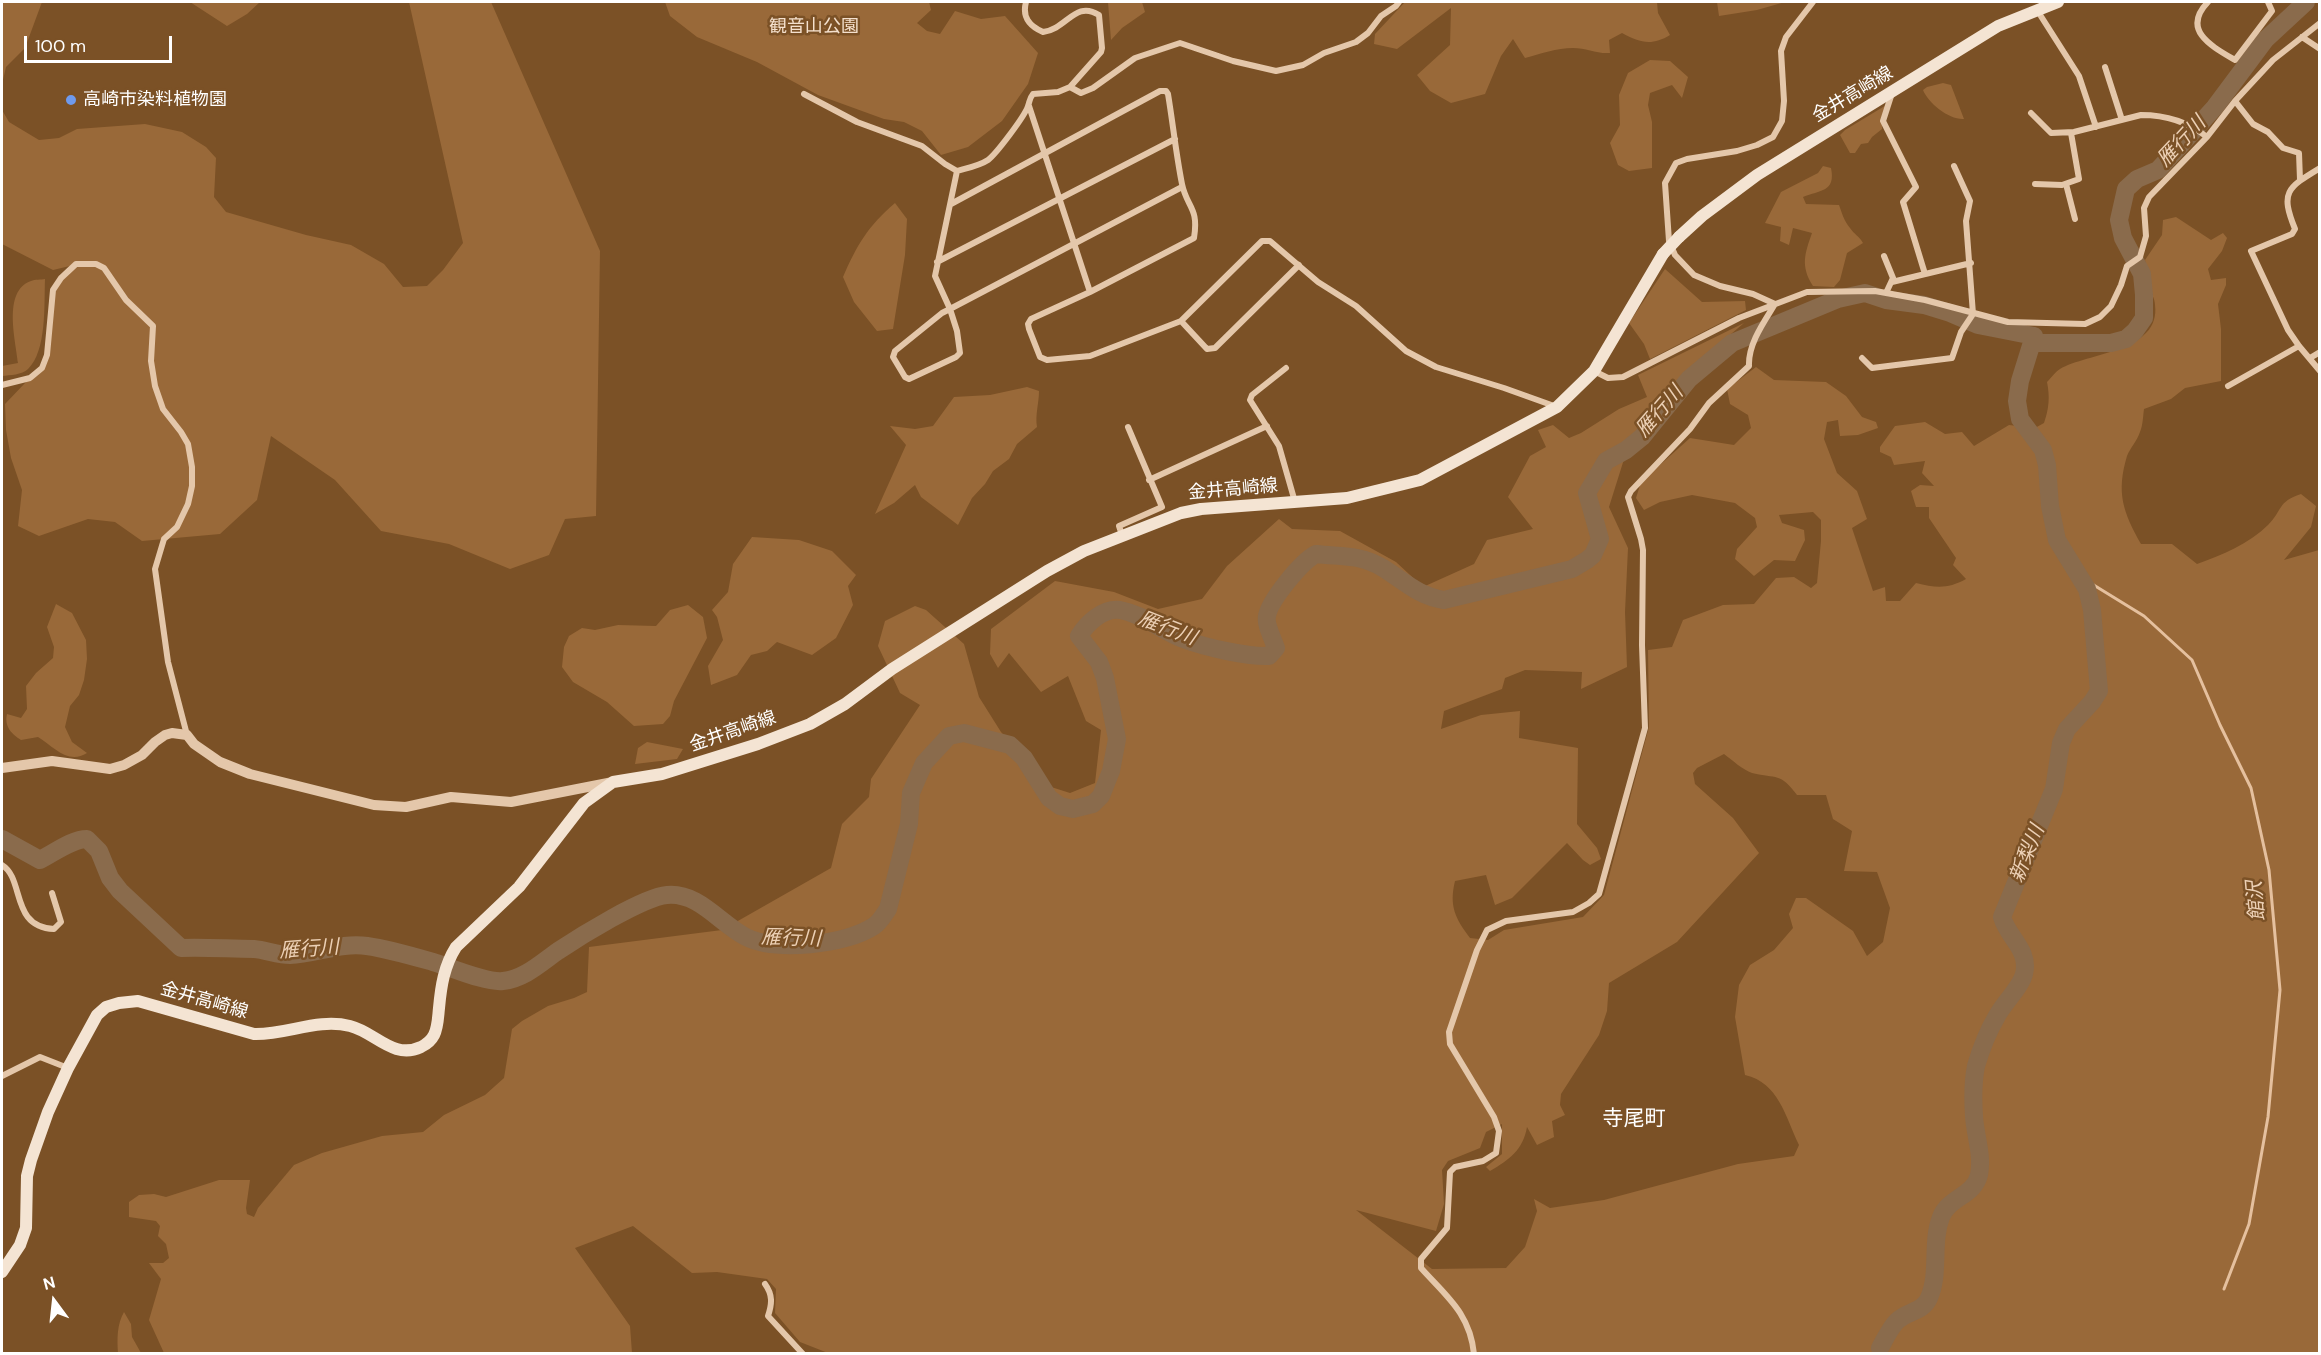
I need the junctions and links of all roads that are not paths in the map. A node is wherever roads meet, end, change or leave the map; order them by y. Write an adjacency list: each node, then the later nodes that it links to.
1 (1026, 2): 12 (street)
2 (1399, 2): 12 (street)
3 (1813, 2): 43 (street)
4 (2058, 2): 7 (main road, 金井高崎線)
5 (2208, 2): 6 (street)
6 (2268, 2)
7 (2036, 10): 13 (main road, 金井高崎線); 19 (street)
8 (2319, 23): 9 (street)
9 (2302, 37): 10 (street); 15 (street)
10 (2319, 49)
11 (2105, 67): 18 (street)
12 (1070, 87): 16 (street)
13 (1893, 92): 39 (street); 53 (main road, 金井高崎線, bridge)
14 (804, 94): 26 (street)
15 (2235, 101): 21 (street); 27 (street)
16 (1029, 106): 23 (street); 26 (street)
17 (2031, 113): 20 (street)
18 (2122, 120): 19 (street); 21 (street)
19 (2096, 127): 20 (street)
20 (2071, 133): 29 (street)
21 (2206, 137): 45 (street)
22 (1175, 139): 23 (street); 30 (street); 31 (street)
23 (1044, 153): 31 (street); 32 (street)
24 (1954, 166): 37 (street)
25 (2319, 168): 27 (street)
26 (957, 171): 32 (street)
27 (2300, 180): 47 (street)
28 (2035, 184): 29 (street)
29 (2066, 184): 33 (street)
30 (1182, 187): 34 (street); 41 (street)
31 (1059, 198): 34 (street); 36 (street)
32 (951, 204): 36 (street)
33 (2075, 219)
34 (1074, 244): 41 (street); 44 (street)
35 (1884, 256): 40 (street)
36 (937, 262): 44 (street)
37 (1971, 263): 39 (street); 45 (street)
38 (1299, 265): 46 (street); 46 (street); 56 (street)
39 (1925, 274): 40 (street)
40 (1892, 282): 42 (street)
41 (1090, 292): 46 (street)
42 (1886, 293): 43 (street); 45 (street)
43 (1775, 303): 53 (street); 72 (street)
44 (951, 309): 44 (street)
45 (1973, 314): 49 (street)
46 (1181, 321)
47 (2299, 346): 50 (street); 55 (street)
48 (2319, 352): 50 (street)
49 (1862, 358)
50 (2310, 358): 52 (street)
51 (1286, 368): 57 (street)
52 (2319, 370)
53 (1594, 371): 56 (main road, 金井高崎線)
54 (2, 385): 62 (street)
55 (2228, 386)
56 (1557, 407): 60 (main road, 金井高崎線)
57 (1267, 426): 59 (street); 60 (street)
58 (1128, 427): 59 (street)
59 (1149, 480): 61 (street)
60 (1295, 502): 61 (main road, 金井高崎線)
61 (1122, 535): 64 (main road, 金井高崎線)
62 (187, 735): 63 (street); 64 (street)
63 (2, 768)
64 (613, 782): 67 (main road, 金井高崎線)
65 (2, 865): 66 (street)
66 (52, 893)
67 (68, 1068): 68 (street); 69 (main road, 金井高崎線)
68 (2, 1076)
69 (2, 1272)
70 (765, 1284): 71 (street)
71 (803, 1353)
72 (1474, 1353)

